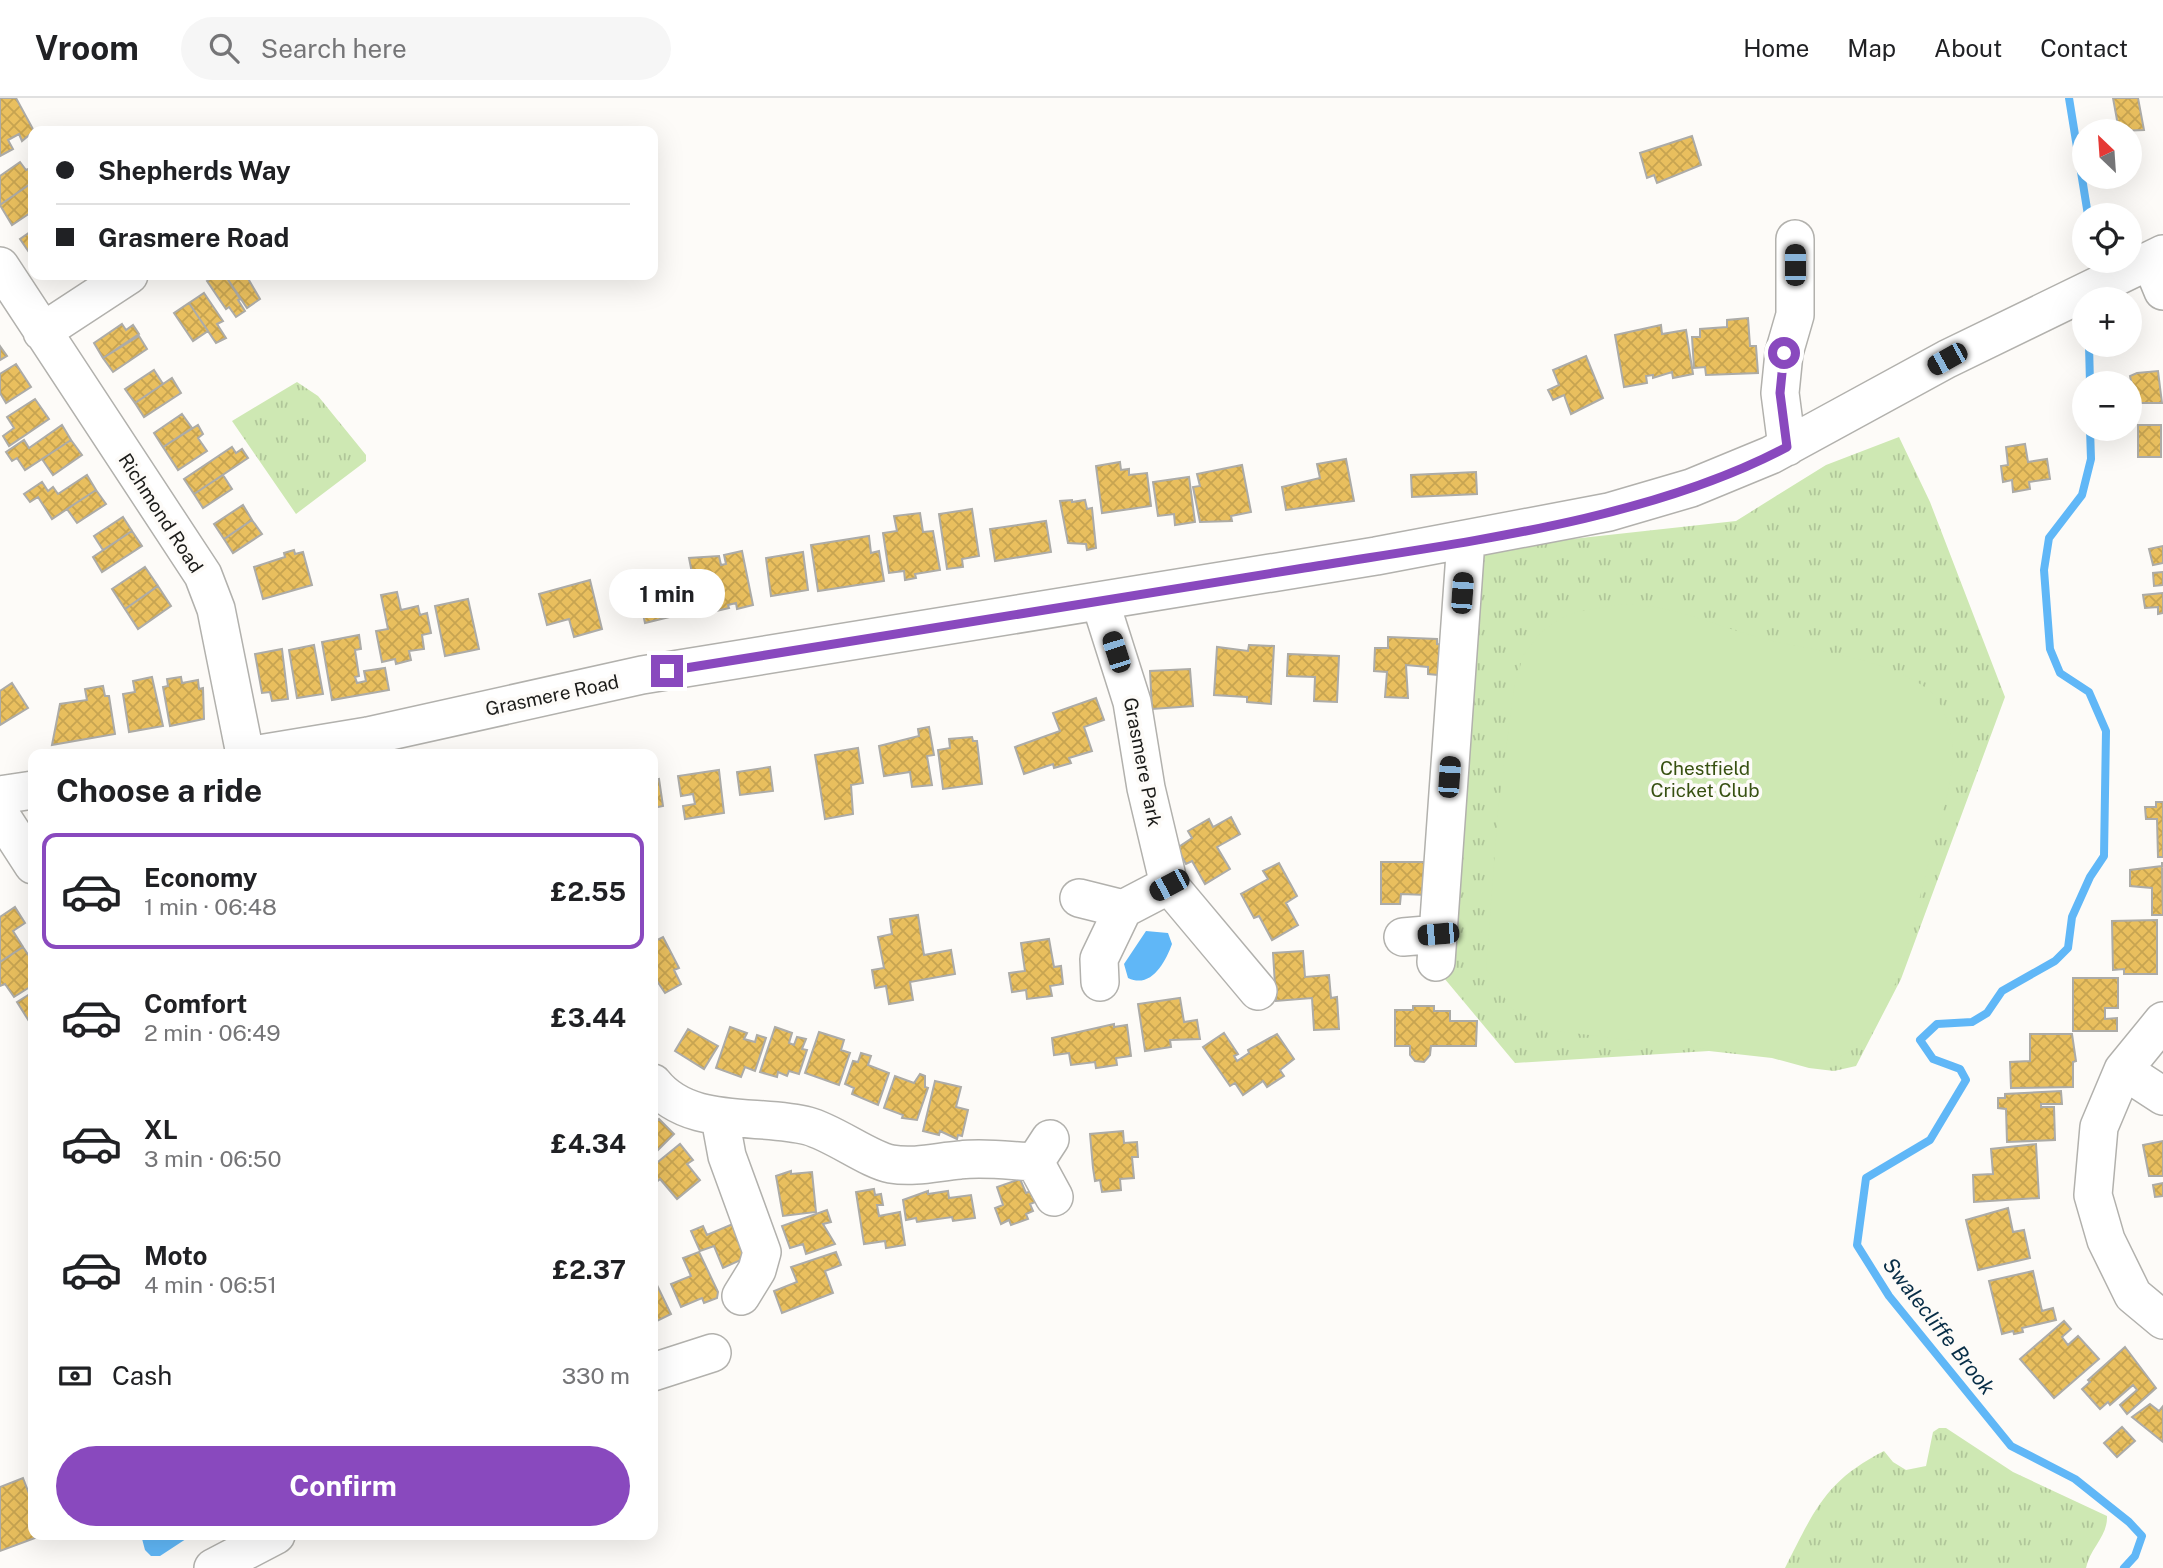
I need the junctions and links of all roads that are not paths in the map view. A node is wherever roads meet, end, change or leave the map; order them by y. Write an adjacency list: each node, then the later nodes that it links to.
1 (1795, 239): 6 (street)
2 (0, 267): 5 (street, Richmond Road)
3 (2149, 270): 6 (street, Grasmere Road)
4 (121, 280): 5 (street)
5 (42, 332): 10 (street, Richmond Road)
6 (1787, 447): 7 (street, Grasmere Road)
7 (1466, 540): 8 (street, Grasmere Road); 18 (street)
8 (1100, 601): 9 (street, Grasmere Road); 15 (street, Grasmere Park)
9 (338, 748)
10 (244, 749)
11 (28, 791): 12 (street)
12 (0, 795)
13 (0, 814): 14 (street)
14 (28, 856)
15 (1169, 885): 17 (street); 20 (street, Grasmere Park)
16 (1079, 898): 17 (street)
17 (1123, 909): 19 (street)
18 (1426, 944)
19 (1100, 982)
20 (1258, 991)
21 (2163, 1021): 22 (street)
22 (2123, 1070): 24 (street); 28 (street)
23 (658, 1089): 25 (street)
24 (2163, 1096)
25 (720, 1118): 26 (street); 27 (street)
26 (1054, 1197)
27 (741, 1296)
28 (2163, 1320)
29 (712, 1353): 30 (street)
30 (658, 1370)
31 (266, 1540): 32 (street)
32 (213, 1568)

